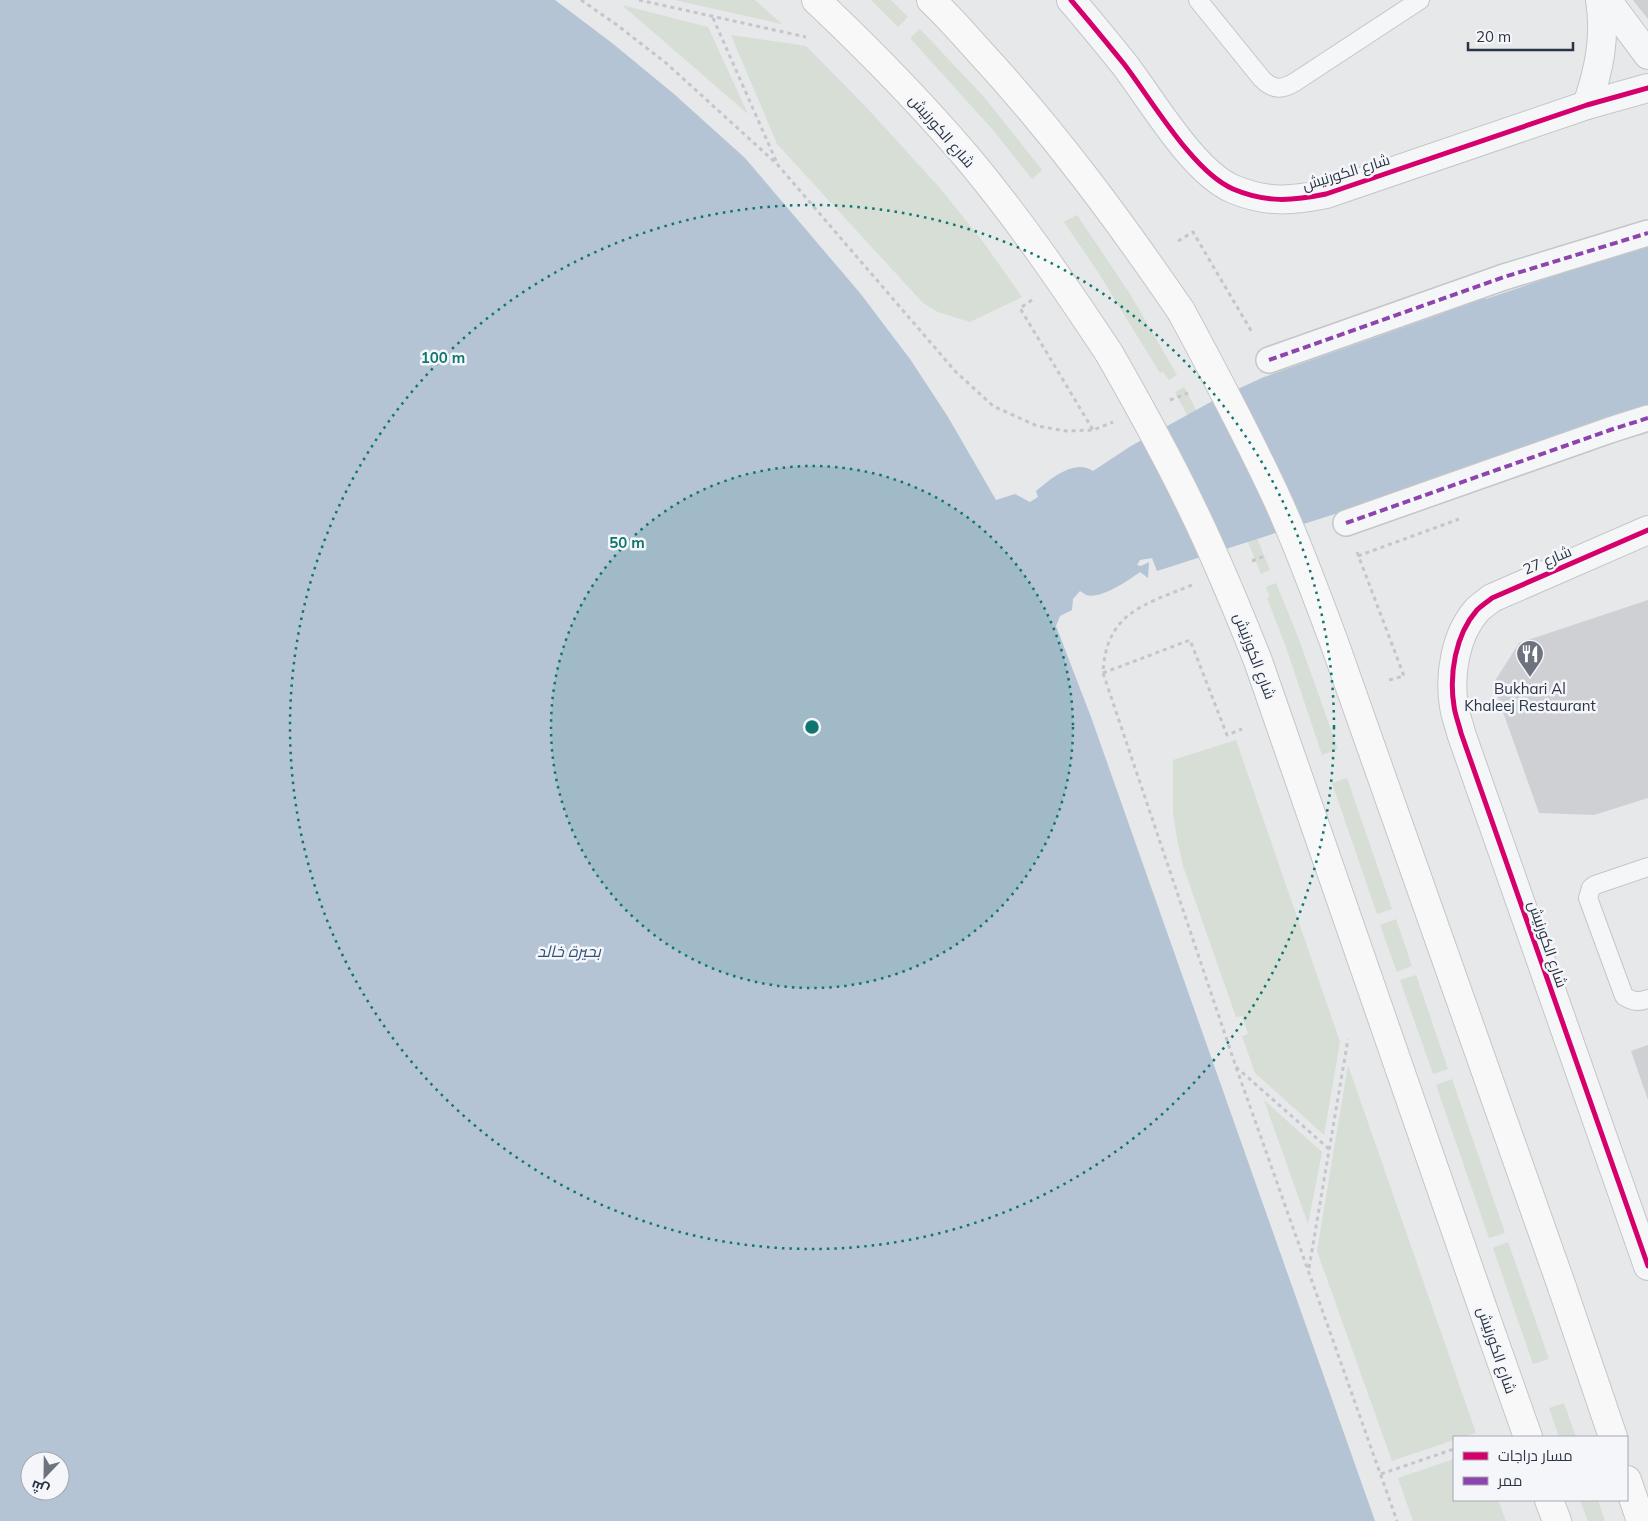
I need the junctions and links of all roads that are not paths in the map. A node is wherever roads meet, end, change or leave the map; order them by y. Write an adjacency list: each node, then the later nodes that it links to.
1 (816, 0): 20 (main road, شارع الكورنيش, bridge)
2 (932, 0): 21 (main road, bridge)
3 (1071, 0): 10 (street, شارع الكورنيش)
4 (1198, 0): 5 (lane)
5 (1420, 0)
6 (1600, 0): 10 (street)
7 (1607, 0): 8 (street)
8 (1648, 55)
9 (1648, 88): 10 (street, شارع الكورنيش)
10 (1587, 105)
11 (1648, 233): 12 (street)
12 (1270, 360)
13 (1648, 418): 14 (street)
14 (1346, 524)
15 (1648, 530): 16 (street, شارع 27)
16 (1466, 625): 19 (street, شارع الكورنيش)
17 (1648, 867): 18 (lane)
18 (1648, 998)
19 (1648, 1266)
20 (1528, 1436)
21 (1612, 1436)
22 (1628, 1483): 25 (main road)
23 (1549, 1501): 24 (main road)
24 (1557, 1521)
25 (1641, 1521)

